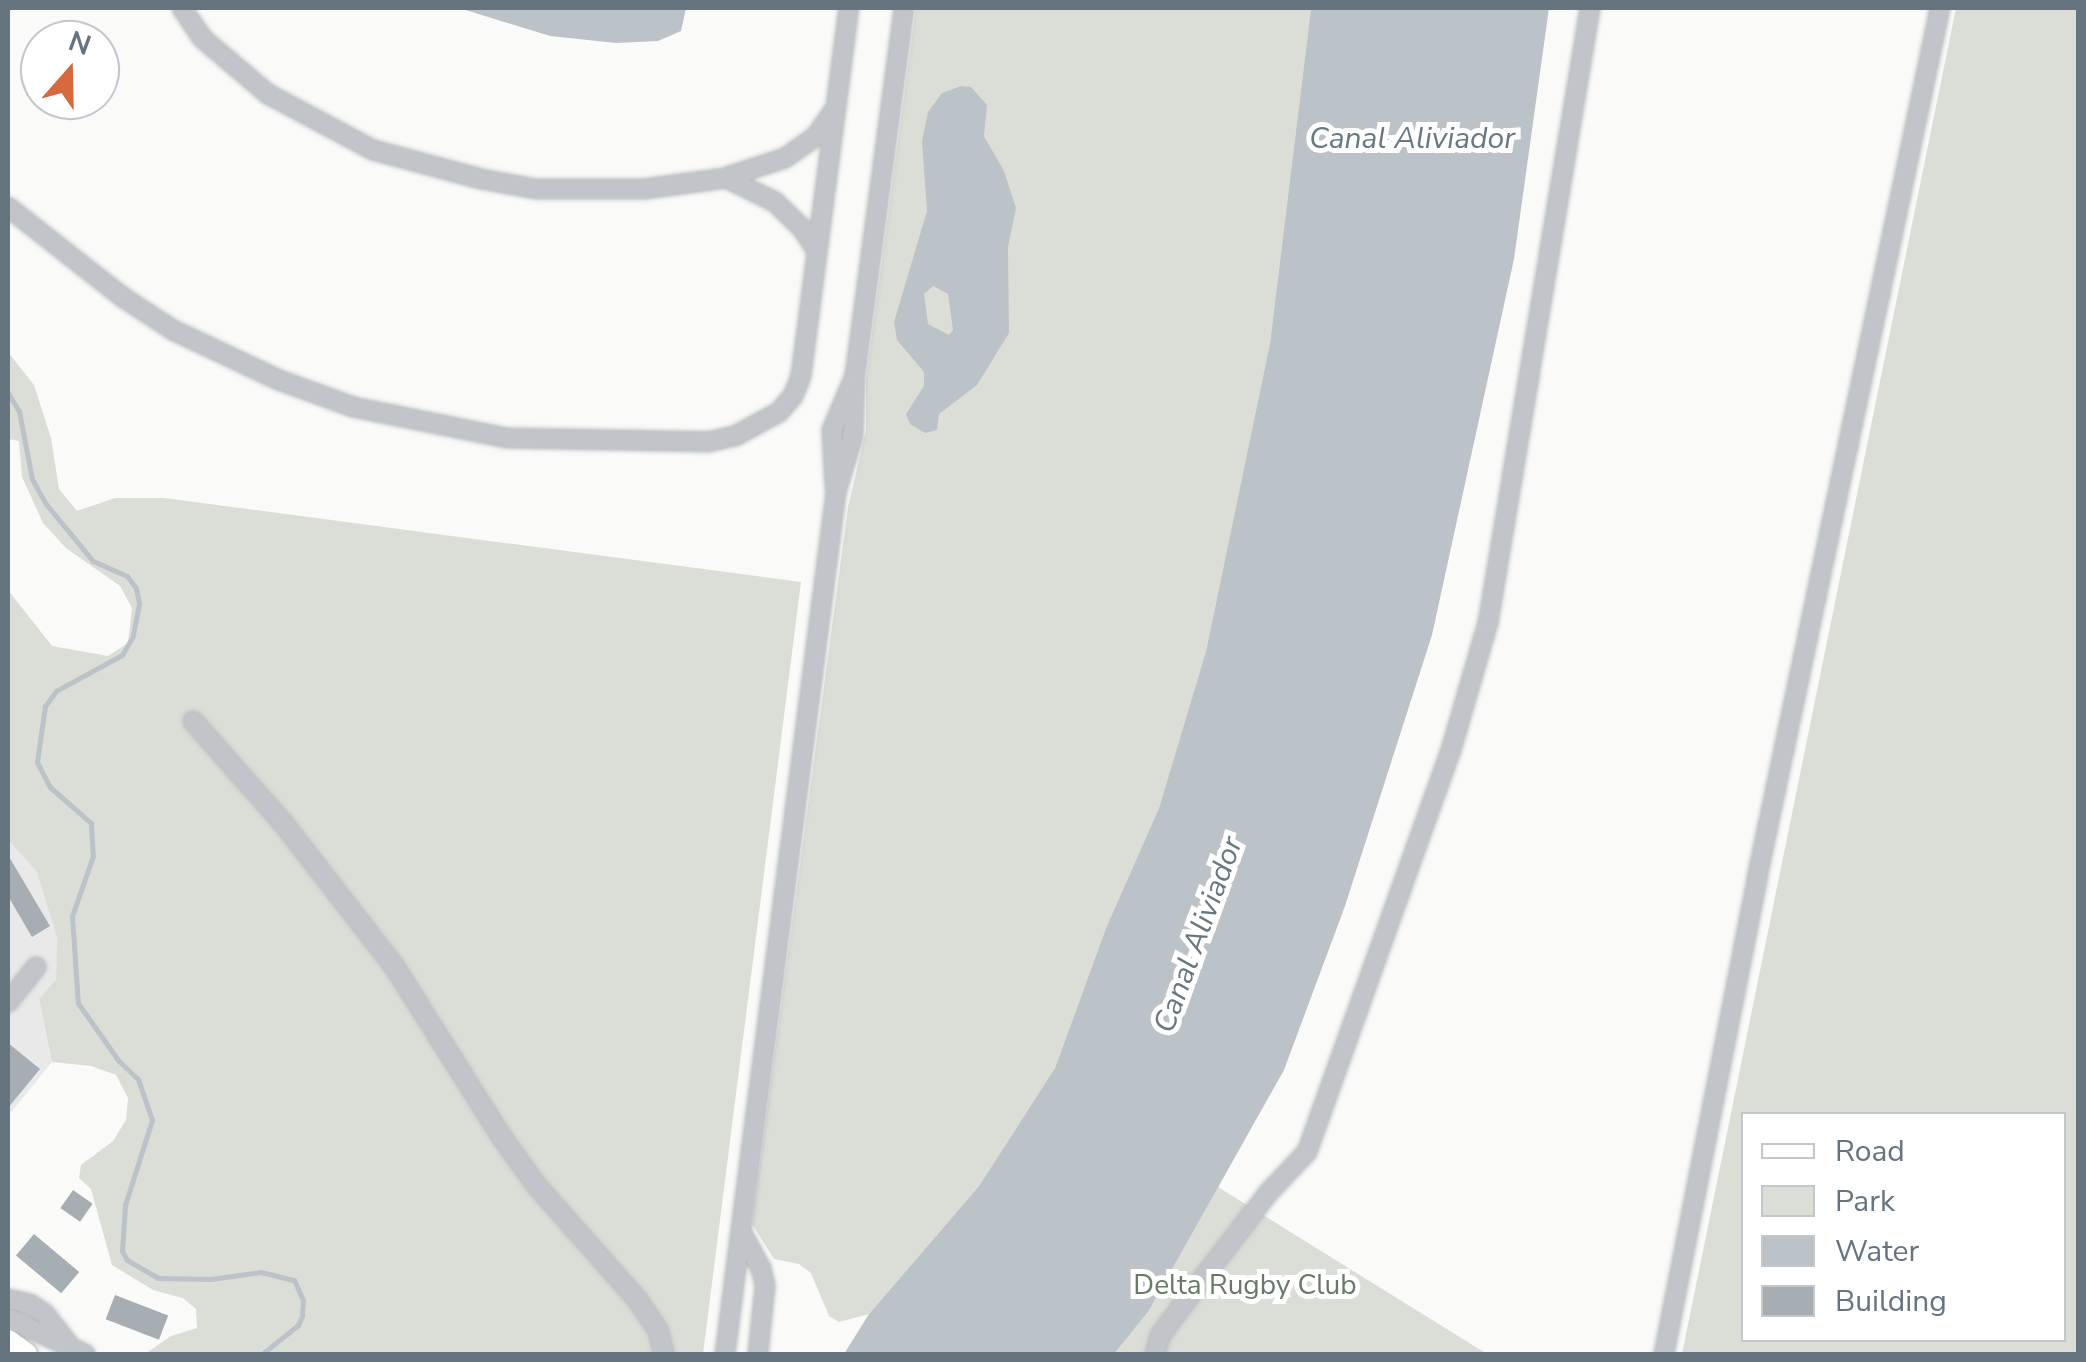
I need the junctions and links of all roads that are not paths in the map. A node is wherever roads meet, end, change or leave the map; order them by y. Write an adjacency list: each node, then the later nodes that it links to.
1 (172, 8): 6 (street)
2 (849, 8): 7 (street)
3 (904, 8): 14 (street)
4 (1590, 8): 23 (street)
5 (1940, 8): 24 (street)
6 (185, 14): 8 (street)
7 (836, 105): 8 (street); 10 (street)
8 (726, 178): 10 (street)
9 (8, 206): 10 (street)
10 (817, 252)
11 (194, 721): 21 (street)
12 (36, 966): 13 (street)
13 (8, 1002)
14 (742, 1233): 19 (street); 22 (street)
15 (8, 1299): 18 (street)
16 (8, 1318): 18 (street)
17 (8, 1341): 20 (main road)
18 (78, 1351)
19 (725, 1352)
20 (26, 1354)
21 (664, 1354)
22 (758, 1354)
23 (1155, 1354)
24 (1664, 1354)

